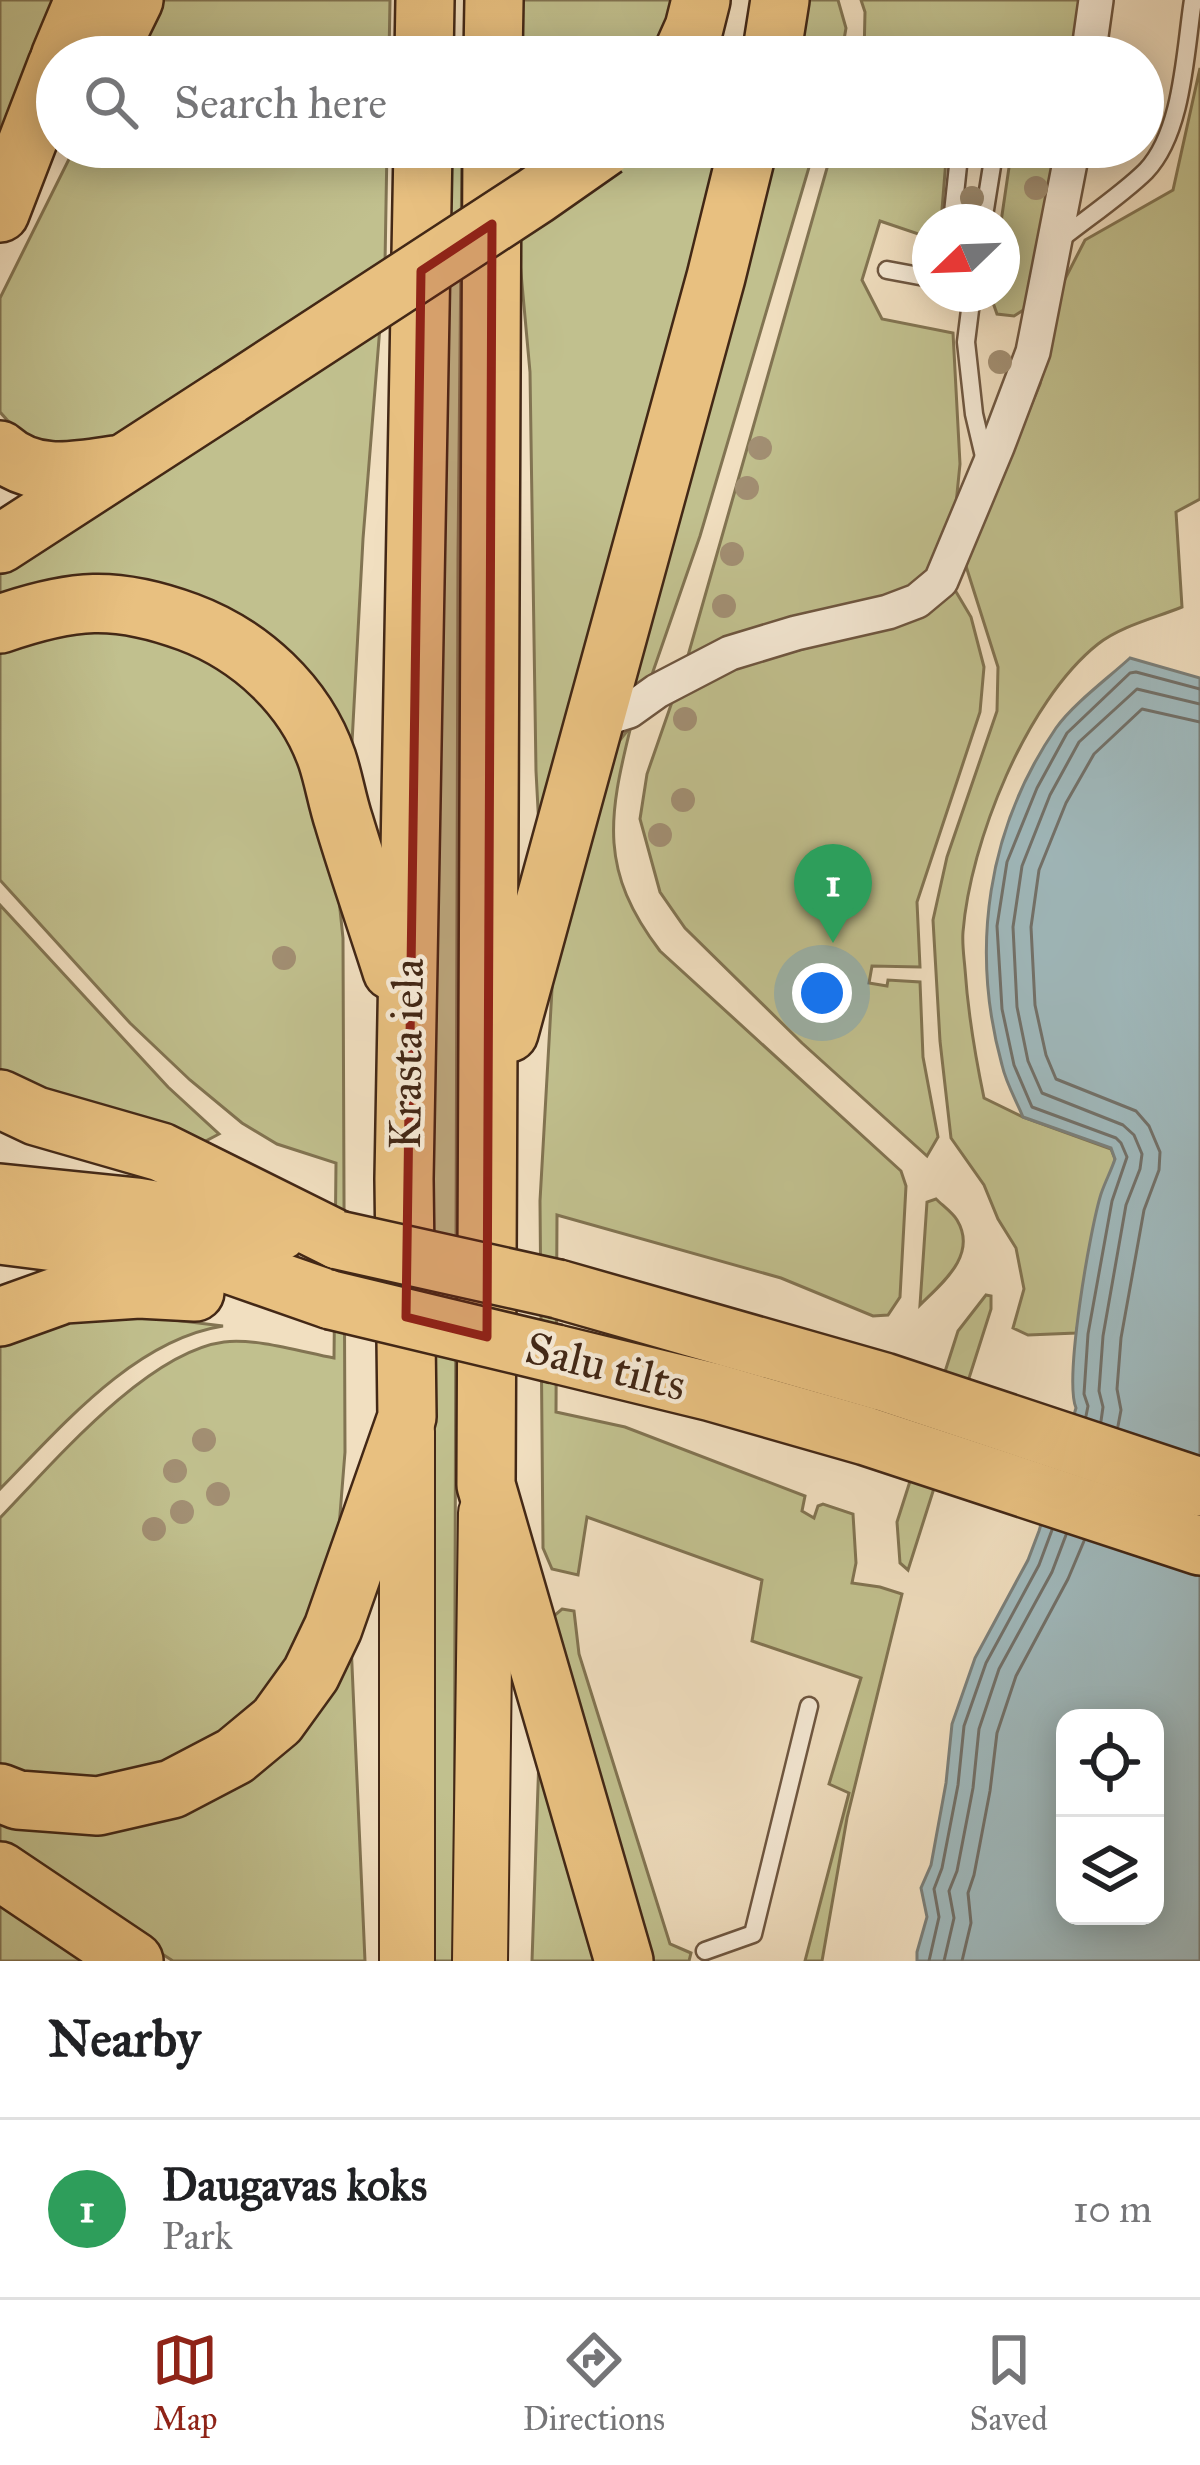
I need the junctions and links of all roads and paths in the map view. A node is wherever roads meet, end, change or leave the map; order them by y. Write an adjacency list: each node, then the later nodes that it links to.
1 (84, 0): 9 (highway)
2 (134, 0): 10 (highway)
3 (425, 0): 11 (highway)
4 (494, 0): 12 (highway)
5 (701, 0): 13 (highway)
6 (780, 0): 14 (highway)
7 (1096, 0): 15 (street)
8 (1193, 0): 17 (lane)
9 (69, 36)
10 (116, 36)
11 (424, 36)
12 (494, 36)
13 (690, 36)
14 (774, 36)
15 (1091, 36)
16 (36, 119): 29 (highway)
17 (1164, 145)
18 (49, 168): 31 (highway)
19 (423, 168): 41 (highway, Krasta iela)
20 (492, 168): 43 (highway, Krasta iela)
21 (575, 168): 36 (highway, bridge)
22 (743, 168): 40 (highway)
23 (958, 168): 27 (lane)
24 (992, 168): 28 (lane)
25 (1069, 168): 30 (street)
26 (1148, 168): 30 (lane)
27 (954, 204)
28 (986, 204)
29 (0, 213)
30 (1056, 242): 37 (street)
31 (0, 251)
32 (887, 270): 33 (lane)
33 (912, 275)
34 (970, 312): 37 (lane)
35 (0, 450): 36 (highway)
36 (126, 464): 38 (highway)
37 (987, 470): 40 (street)
38 (0, 544)
39 (0, 624): 41 (highway)
40 (598, 715): 43 (highway)
41 (406, 1015): 49 (highway, Krasta iela)
42 (0, 1099): 46 (highway)
43 (488, 1106): 50 (highway, Krasta iela)
44 (0, 1193): 46 (highway, Salu tilts)
45 (0, 1235): 47 (highway, Salu tilts)
46 (338, 1240): 51 (highway, Salu tilts, bridge)
47 (331, 1300): 48 (highway); 52 (highway, Salu tilts, bridge)
48 (0, 1317)
49 (407, 1417): 54 (highway); 58 (main road, Krasta iela)
50 (486, 1485): 59 (main road, Krasta iela); 60 (highway)
51 (1200, 1487)
52 (1200, 1546)
53 (809, 1706): 56 (lane)
54 (0, 1793)
55 (0, 1871): 57 (highway)
56 (705, 1951)
57 (134, 1961)
58 (407, 1961)
59 (481, 1961)
60 (624, 1961)

